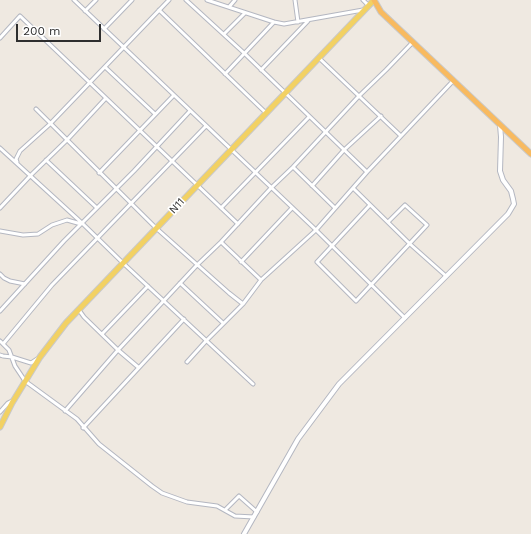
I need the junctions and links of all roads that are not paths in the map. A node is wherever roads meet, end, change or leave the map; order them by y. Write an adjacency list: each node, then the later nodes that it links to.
1 (74, 0): 15 (street)
2 (96, 0): 15 (street)
3 (132, 0): 20 (street)
4 (169, 0): 13 (street)
5 (186, 0): 21 (street)
6 (207, 0): 12 (street)
7 (235, 0): 12 (street)
8 (295, 0): 19 (street)
9 (363, 0): 11 (street)
10 (374, 0): 11 (main road, N11); 23 (highway)
11 (369, 6): 14 (main road, N11)
12 (228, 7): 16 (street)
13 (159, 10): 24 (street); 29 (street)
14 (364, 10): 17 (street); 26 (main road, N11)
15 (85, 11): 20 (street)
16 (245, 13): 18 (street); 21 (street)
17 (308, 21): 19 (street); 28 (street)
18 (274, 22): 19 (street); 25 (street)
19 (298, 22)
20 (104, 29): 24 (street)
21 (224, 34): 25 (street)
22 (0, 38): 31 (street)
23 (413, 42): 30 (highway); 34 (street)
24 (124, 47): 27 (street); 33 (street)
25 (244, 53): 28 (street); 29 (street)
26 (319, 58): 32 (main road, N11); 34 (street)
27 (105, 67): 31 (street); 39 (street)
28 (262, 70): 32 (street)
29 (225, 74): 38 (street)
30 (453, 81): 43 (highway); 47 (street)
31 (90, 83): 35 (street); 42 (street)
32 (285, 93): 38 (main road, N11); 41 (street)
33 (174, 95): 37 (street); 39 (street)
34 (359, 96): 40 (street); 46 (street)
35 (106, 98): 45 (street); 48 (street)
36 (36, 110): 42 (street)
37 (190, 111): 44 (street); 49 (street)
38 (266, 113): 51 (main road, N11)
39 (155, 114): 45 (street)
40 (380, 116): 47 (street); 52 (street)
41 (310, 117): 46 (street); 60 (street)
42 (50, 124): 48 (street); 56 (street)
43 (500, 125): 53 (highway); 88 (street)
44 (206, 126): 51 (street); 55 (street)
45 (140, 130): 49 (street); 59 (street)
46 (325, 132): 52 (street); 57 (street)
47 (401, 136): 58 (street)
48 (67, 140): 54 (street); 59 (street)
49 (157, 146): 55 (street); 66 (street)
50 (0, 148): 56 (street)
51 (231, 150): 60 (street); 62 (main road, N11)
52 (344, 150): 58 (street); 63 (street)
53 (531, 154)
54 (46, 160): 61 (street); 70 (street)
55 (172, 161): 62 (street); 67 (street)
56 (17, 163): 61 (street)
57 (293, 167): 63 (street); 64 (street)
58 (367, 172): 65 (street)
59 (99, 173): 66 (street)
60 (256, 173): 64 (street); 71 (street)
61 (31, 175): 69 (street); 75 (street)
62 (197, 185): 71 (street); 77 (main road, N11)
63 (312, 186): 73 (street)
64 (271, 188): 72 (street); 76 (street)
65 (353, 188): 68 (street); 73 (street)
66 (116, 190): 67 (street); 70 (street)
67 (131, 204): 77 (street); 80 (street)
68 (370, 205): 74 (street); 83 (street)
69 (0, 208)
70 (98, 208): 75 (street)
71 (221, 208): 76 (street)
72 (292, 208): 78 (street); 84 (street)
73 (335, 208): 78 (street)
74 (388, 222): 82 (street); 82 (street)
75 (81, 224): 79 (street); 80 (street); 91 (street)
76 (238, 224): 81 (street)
77 (156, 228): 85 (main road, N11); 86 (street)
78 (316, 230): 83 (street); 89 (street)
79 (0, 232)
80 (97, 238): 85 (street); 104 (street)
81 (221, 242): 84 (street); 86 (street)
82 (410, 244): 88 (street); 92 (street)
83 (332, 246): 92 (street); 92 (street)
84 (241, 262): 89 (street)
85 (123, 263): 93 (street); 96 (main road, N11)
86 (197, 265): 90 (street); 95 (street)
87 (0, 274): 91 (street)
88 (446, 276): 98 (street)
89 (261, 280): 95 (street)
90 (180, 283): 94 (street); 100 (street)
91 (25, 284): 97 (street)
92 (372, 285): 98 (street)
93 (148, 286): 94 (street); 101 (street)
94 (164, 300): 99 (street); 105 (street)
95 (244, 304): 100 (street)
96 (79, 309): 101 (street); 108 (main road, N11)
97 (0, 311)
98 (404, 318): 119 (street)
99 (184, 319): 103 (street); 110 (street)
100 (223, 323): 103 (street)
101 (102, 334): 105 (street)
102 (0, 341): 104 (street)
103 (206, 341): 109 (street); 112 (street)
104 (3, 344): 107 (street)
105 (118, 350): 110 (street); 114 (street)
106 (0, 354): 107 (street)
107 (12, 357): 108 (street); 111 (street)
108 (40, 358): 111 (main road, N11)
109 (187, 362)
110 (138, 367): 117 (street)
111 (25, 381): 113 (main road, N11); 114 (street)
112 (253, 384)
113 (15, 399): 115 (street); 116 (main road, N11)
114 (64, 411): 117 (street)
115 (0, 412)
116 (0, 427)
117 (83, 428): 118 (street)
118 (226, 510): 119 (street); 120 (street)
119 (257, 512): 120 (street)
120 (254, 516): 121 (street)
121 (244, 534)

